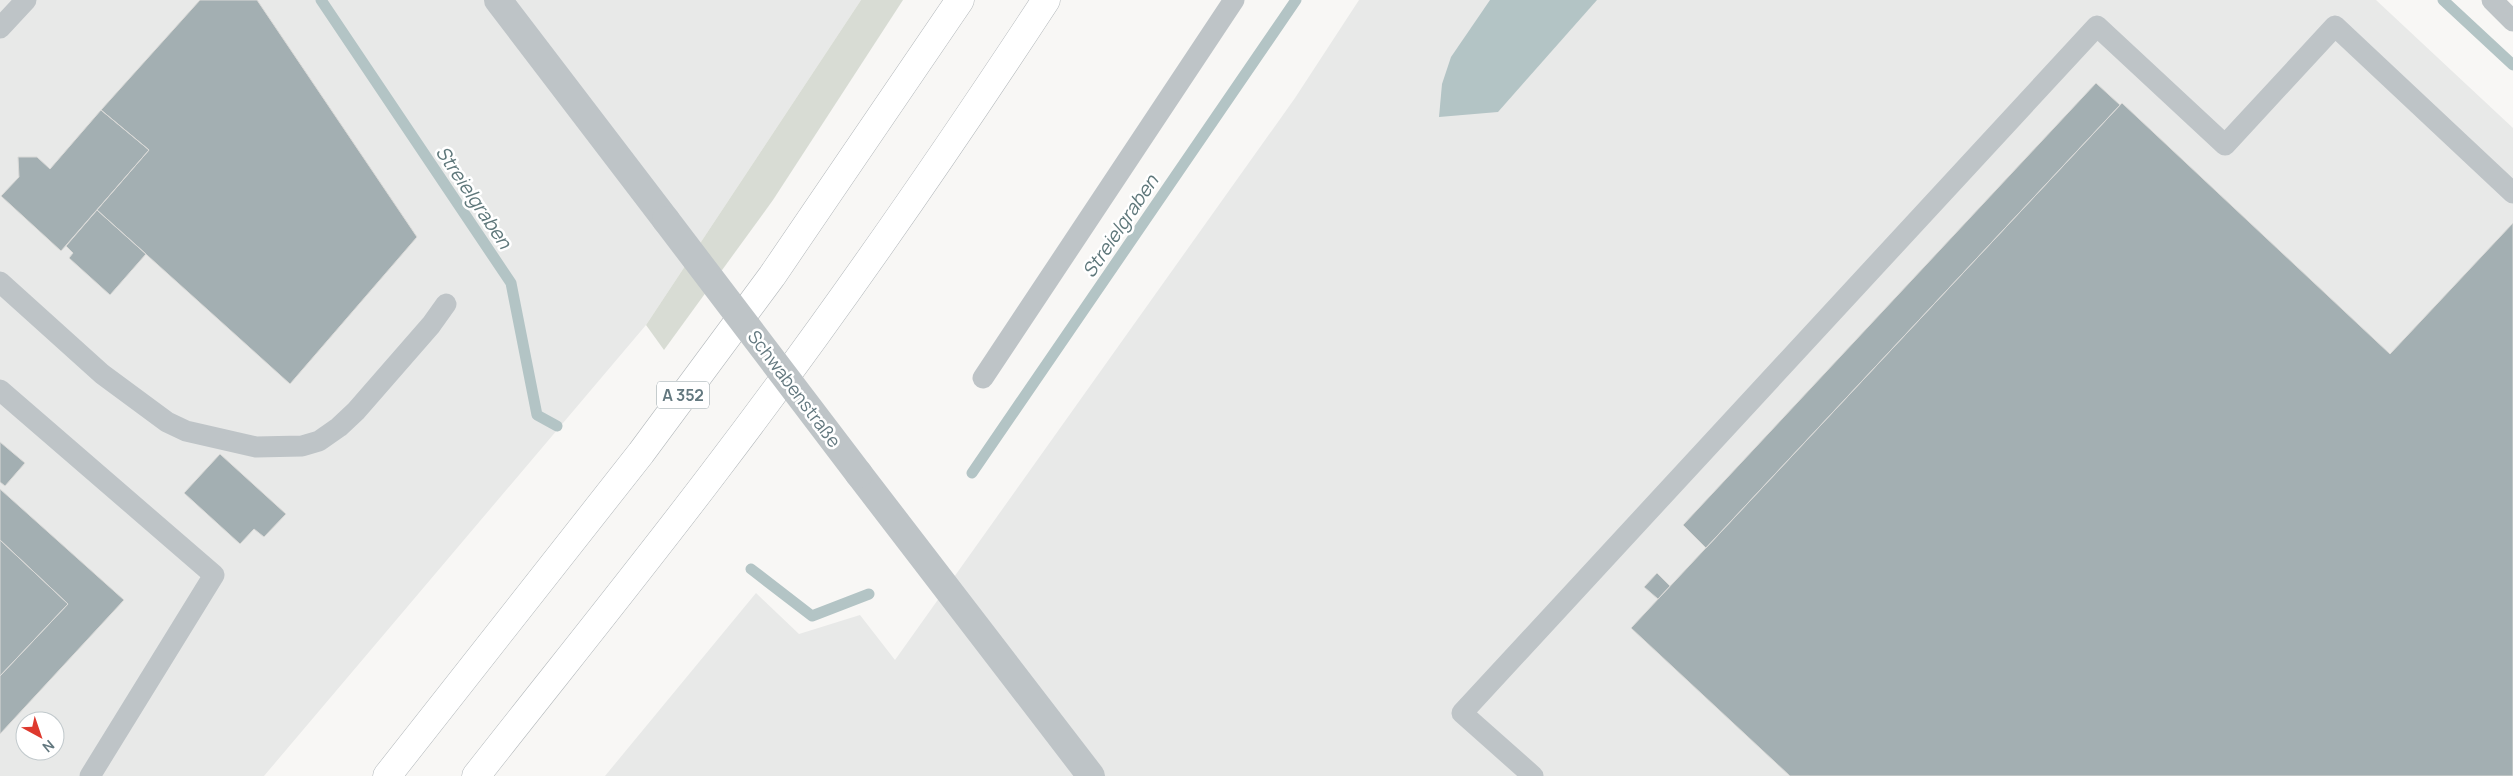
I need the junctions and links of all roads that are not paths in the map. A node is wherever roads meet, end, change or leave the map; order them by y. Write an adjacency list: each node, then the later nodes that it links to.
1 (26, 0): 8 (lane)
2 (498, 0): 17 (street, Schwabenstraße, bridge)
3 (960, 0): 15 (highway, A 352)
4 (1046, 0): 16 (highway)
5 (1234, 0): 12 (lane)
6 (2492, 0): 7 (lane)
7 (2513, 21)
8 (0, 28)
9 (2513, 193): 18 (lane)
10 (0, 282): 11 (lane)
11 (446, 304)
12 (983, 378)
13 (0, 390): 14 (lane)
14 (90, 776)
15 (387, 776)
16 (476, 776)
17 (1092, 776)
18 (1533, 776)

